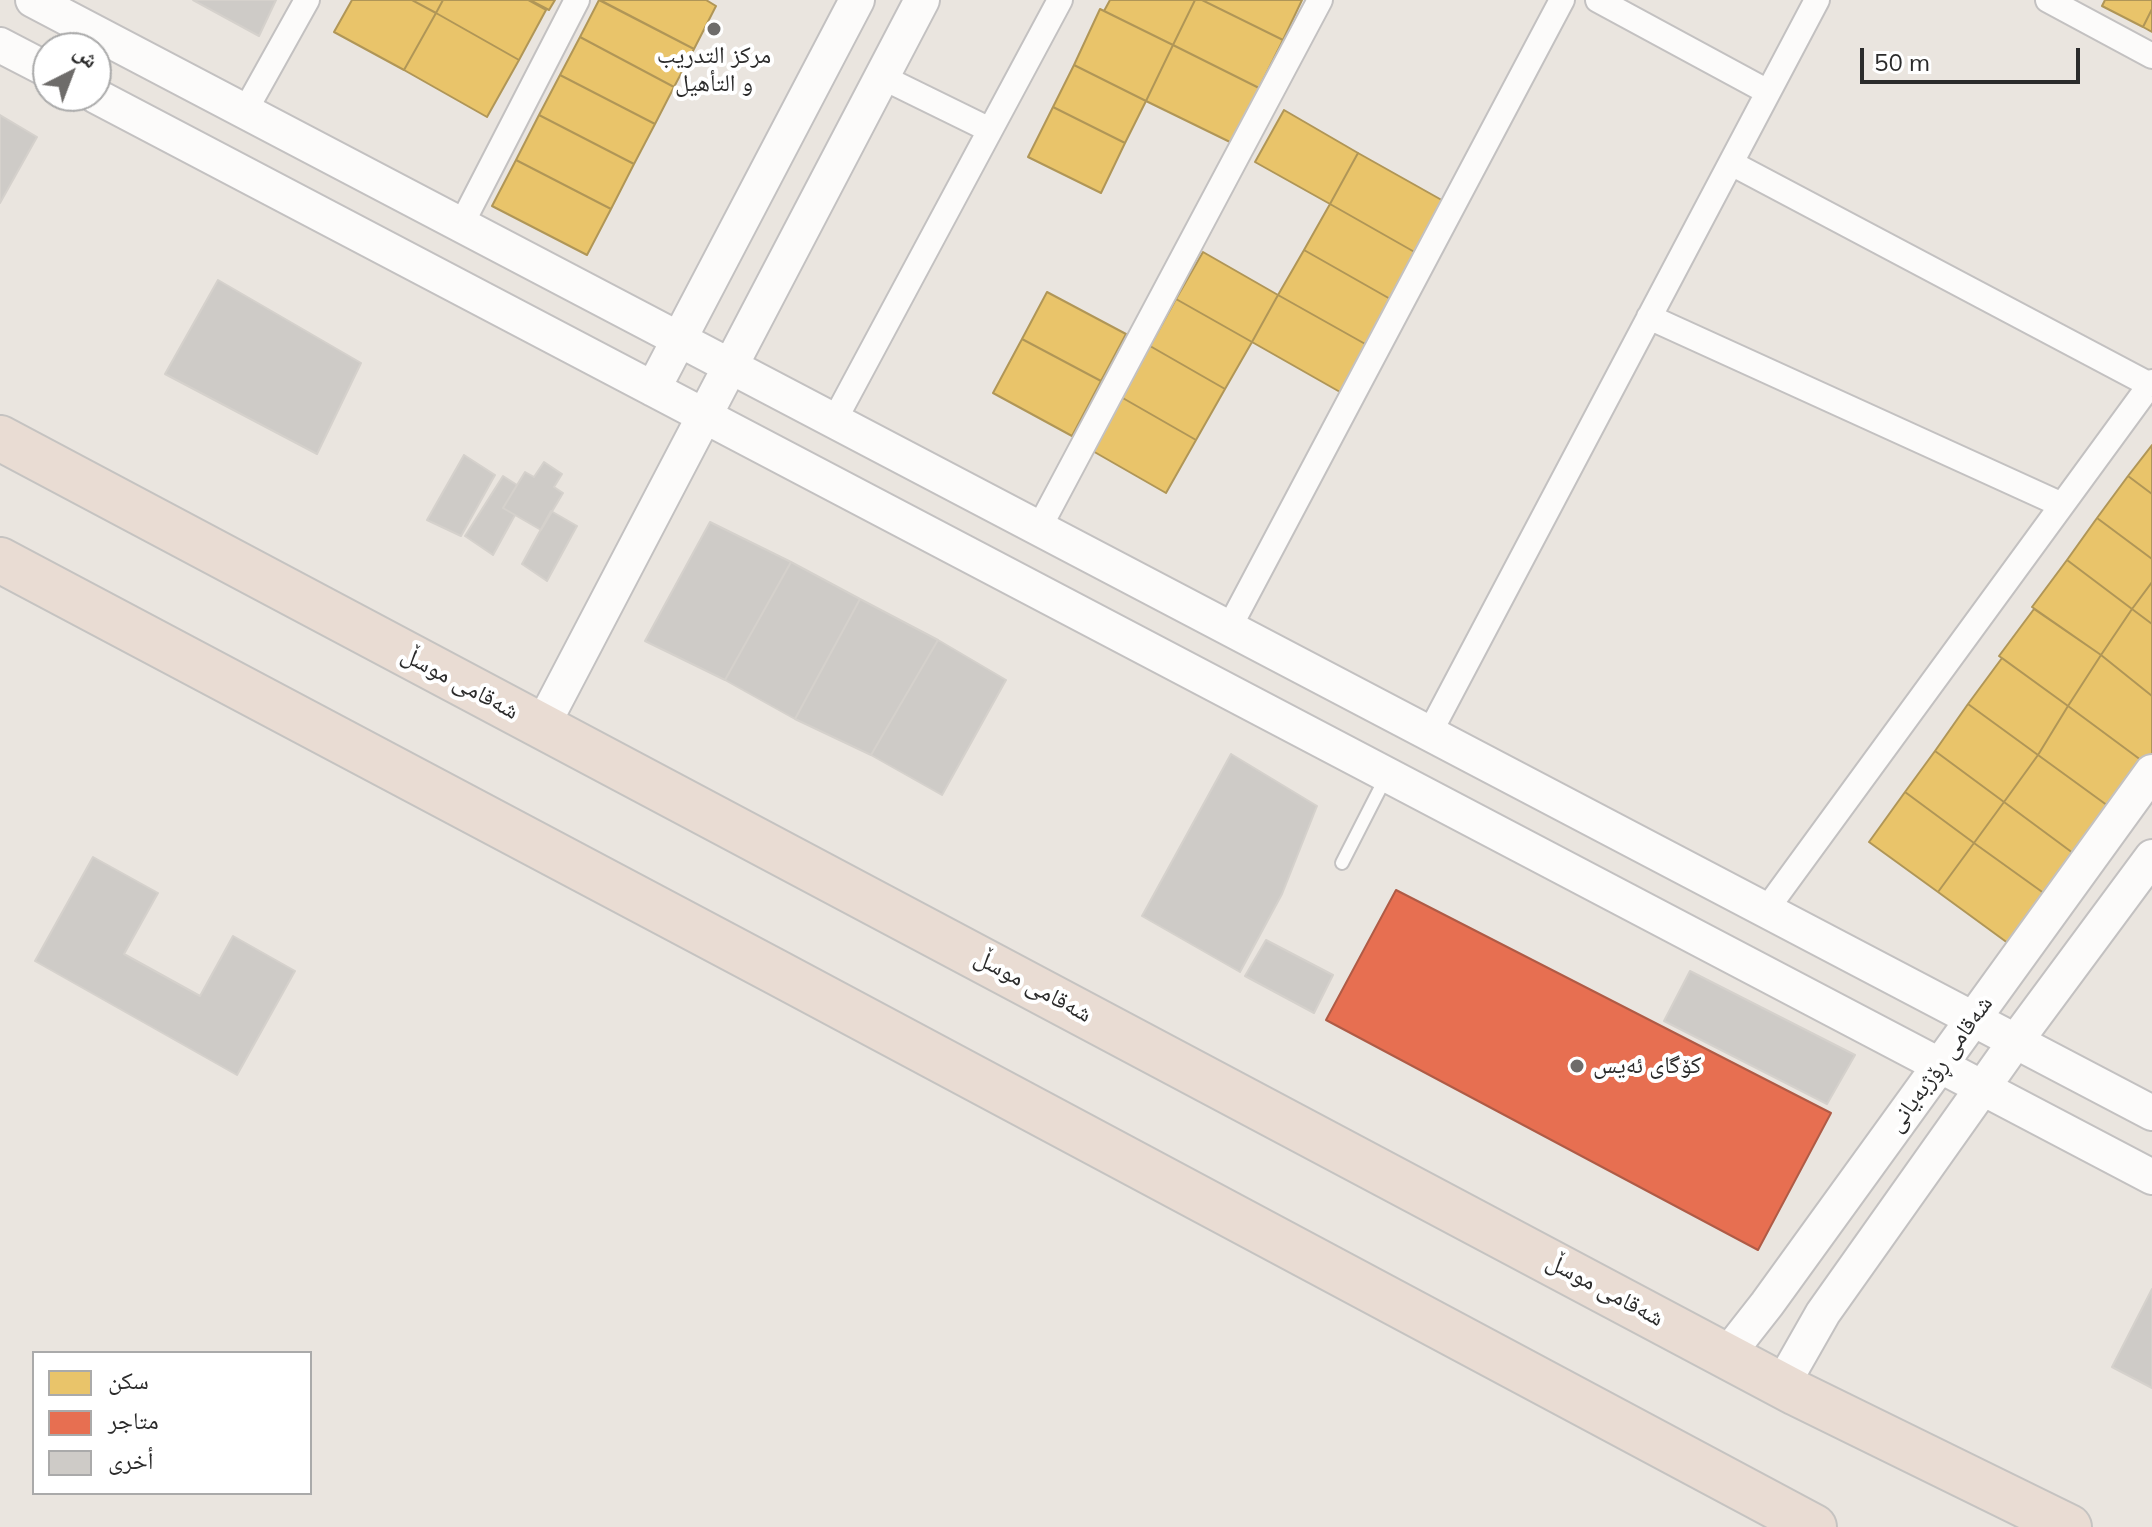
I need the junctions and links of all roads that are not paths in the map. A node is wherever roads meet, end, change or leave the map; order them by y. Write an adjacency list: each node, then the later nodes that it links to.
1 (307, 0): 18 (street)
2 (577, 0): 21 (street)
3 (857, 0): 23 (street)
4 (922, 0): 15 (street)
5 (1060, 0): 19 (street)
6 (1320, 0): 31 (street)
7 (1562, 0): 33 (street)
8 (1598, 0): 16 (street)
9 (1817, 0): 16 (street)
10 (2048, 0): 13 (street)
11 (46, 3): 18 (street)
12 (0, 45): 14 (street)
13 (2152, 56)
14 (32, 62)
15 (882, 77): 19 (street); 24 (street)
16 (1768, 92): 20 (street)
17 (112, 104): 26 (street)
18 (245, 111): 21 (street)
19 (990, 130): 28 (street)
20 (1731, 163): 22 (street); 25 (street)
21 (461, 225): 23 (street)
22 (1649, 317): 30 (street); 37 (street)
23 (679, 340): 24 (street); 26 (street)
24 (730, 366): 27 (street); 28 (street)
25 (2151, 383): 30 (street)
26 (653, 389): 27 (street)
27 (706, 416): 35 (street); 36 (street)
28 (834, 421): 31 (street)
29 (0, 438): 36 (highway, شەقامی موسڵ)
30 (2062, 505): 42 (street)
31 (1039, 528): 33 (street)
32 (0, 560): 53 (highway)
33 (1229, 628): 34 (street)
34 (1317, 675): 35 (street); 37 (street)
35 (1293, 724): 39 (street)
36 (542, 726): 51 (highway, شەقامی موسڵ)
37 (1429, 734): 42 (street)
38 (2152, 772): 43 (street, شەقامی ڕۆژبەیانی)
39 (1387, 774): 41 (lane); 45 (street)
40 (2152, 857): 44 (street, شەقامی ڕۆژبەیانی)
41 (1342, 863)
42 (1766, 910): 43 (street)
43 (1972, 1019): 44 (street); 45 (street, شەقامی ڕۆژبەیانی)
44 (2015, 1042): 46 (street, شەقامی ڕۆژبەیانی); 47 (street)
45 (1940, 1064): 46 (street); 49 (street, شەقامی ڕۆژبەیانی)
46 (1984, 1087): 48 (street); 50 (street, شەقامی ڕۆژبەیانی)
47 (2152, 1113)
48 (2152, 1177)
49 (1782, 1283): 50 (street); 51 (street, شەقامی ڕۆژبەیانی)
50 (1823, 1313): 52 (street, شەقامی ڕۆژبەیانی)
51 (1727, 1355): 52 (highway, شەقامی موسڵ)
52 (1782, 1385): 54 (highway, شەقامی موسڵ)
53 (1814, 1527)
54 (2069, 1527)

